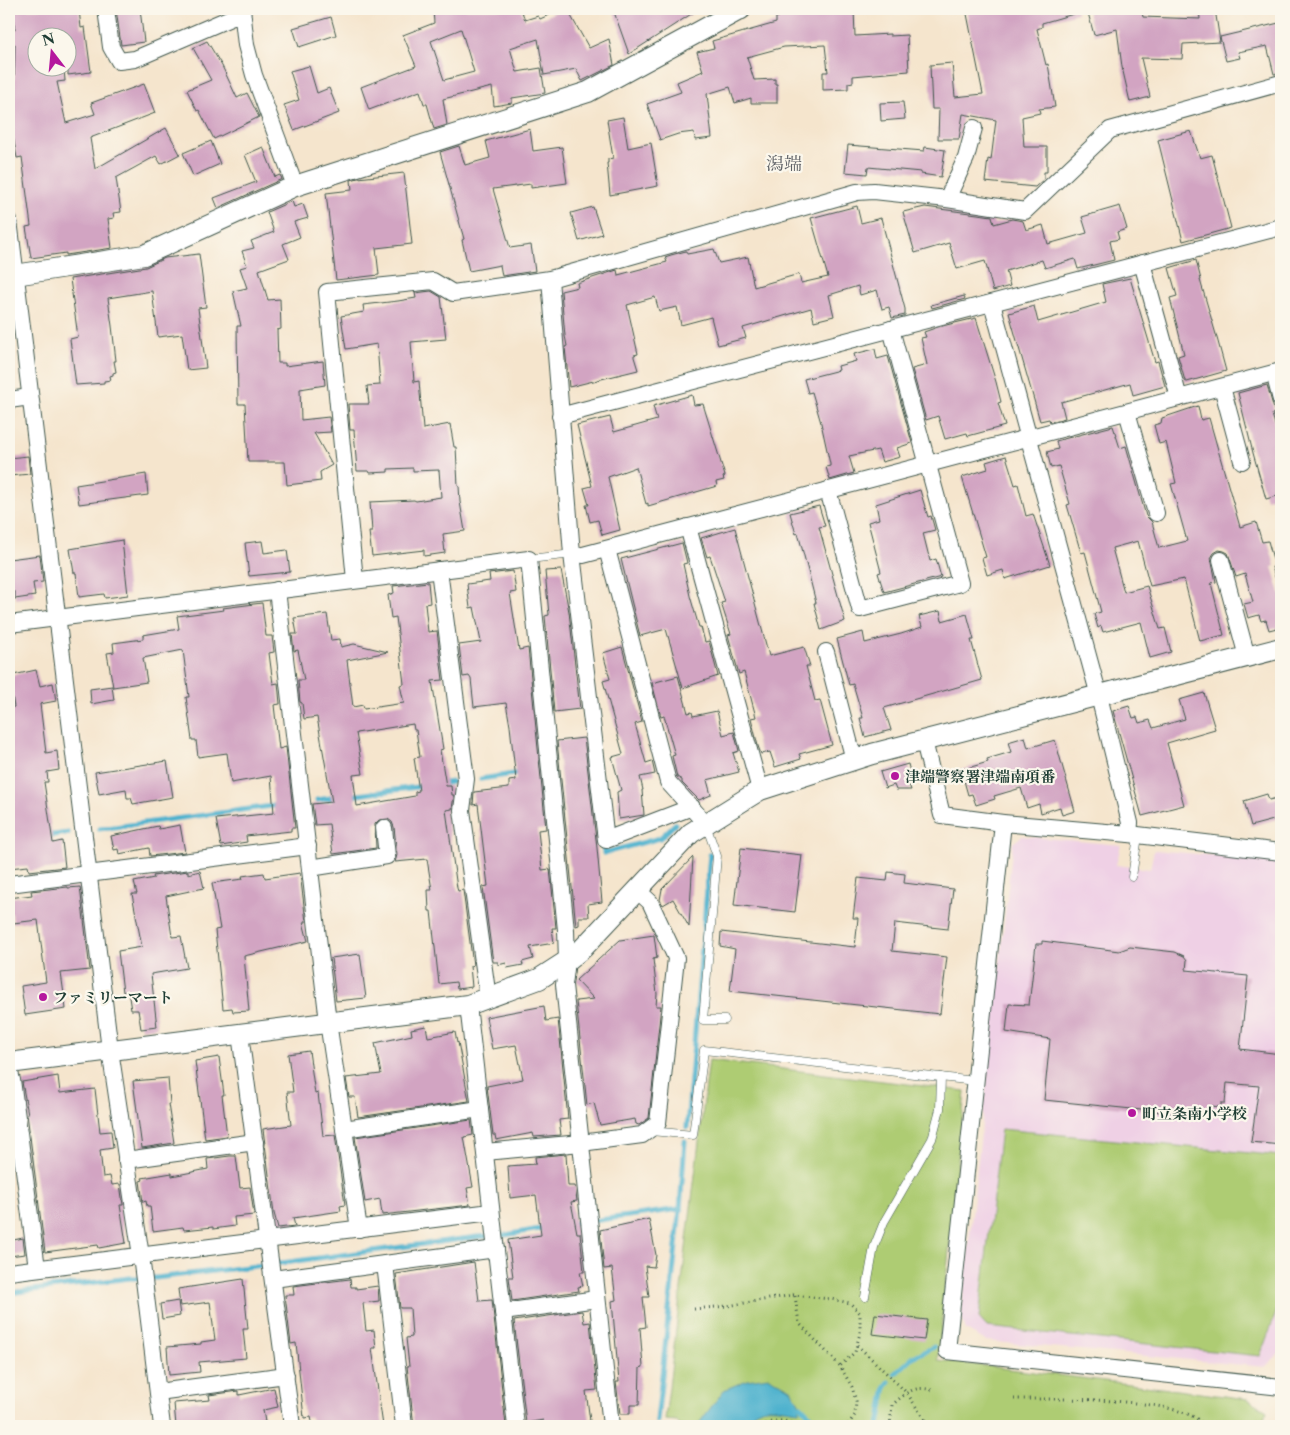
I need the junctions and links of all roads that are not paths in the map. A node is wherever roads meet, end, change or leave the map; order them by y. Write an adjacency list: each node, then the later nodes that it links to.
1 (106, 9): 3 (street)
2 (741, 9): 6 (street)
3 (242, 11): 6 (street)
4 (1281, 83): 7 (street)
5 (974, 128): 7 (street)
6 (296, 186): 11 (street)
7 (947, 199): 12 (street)
8 (9, 220): 11 (street)
9 (1281, 227): 10 (street)
10 (1142, 263): 13 (street); 18 (street)
11 (12, 275): 17 (street)
12 (550, 279): 22 (street); 34 (street)
13 (992, 303): 14 (street); 23 (street)
14 (891, 329): 22 (street); 25 (street)
15 (1277, 372): 16 (street); 20 (street)
16 (1222, 387): 18 (street); 24 (street)
17 (30, 397): 19 (street); 36 (street)
18 (1179, 398): 21 (street)
19 (9, 400)
20 (1281, 400)
21 (1127, 412): 23 (street); 27 (street)
22 (560, 416): 30 (street)
23 (1030, 438): 25 (street); 41 (street)
24 (1242, 461)
25 (928, 464): 26 (street); 26 (street)
26 (828, 490): 28 (street)
27 (1156, 513)
28 (688, 527): 29 (street); 44 (street)
29 (608, 549): 30 (street); 45 (street)
30 (578, 555): 31 (lane); 45 (street)
31 (529, 559): 33 (street); 57 (street)
32 (1221, 560): 40 (street)
33 (439, 570): 34 (street); 58 (street)
34 (355, 580): 35 (street)
35 (277, 590): 36 (street); 50 (street)
36 (57, 618): 37 (street); 53 (street)
37 (9, 624)
38 (1281, 648): 40 (street)
39 (826, 652): 43 (street)
40 (1248, 657): 41 (street)
41 (1099, 696): 42 (street); 49 (street)
42 (924, 740): 43 (street); 47 (street)
43 (854, 760): 44 (street)
44 (760, 790): 46 (street)
45 (692, 807): 46 (street)
46 (705, 823): 56 (street); 60 (lane)
47 (1003, 824): 49 (street); 67 (street)
48 (384, 828): 52 (street)
49 (1134, 835): 51 (street); 54 (lane)
50 (308, 846): 52 (street); 53 (street)
51 (1281, 852)
52 (310, 868): 61 (street)
53 (89, 874): 55 (street); 63 (street)
54 (1132, 877)
55 (9, 884)
56 (637, 890): 57 (street); 70 (street)
57 (567, 961): 58 (street); 72 (street)
58 (488, 998): 59 (street)
59 (468, 1005): 61 (street); 68 (street)
60 (725, 1020)
61 (328, 1022): 62 (street); 69 (street)
62 (240, 1034): 63 (street); 71 (street)
63 (110, 1050): 64 (street); 74 (street)
64 (9, 1063)
65 (9, 1069): 81 (street)
66 (941, 1077): 67 (lane); 70 (lane); 84 (lane)
67 (975, 1081): 88 (street)
68 (480, 1109): 69 (street); 73 (street)
69 (344, 1129): 76 (street)
70 (649, 1130): 72 (street)
71 (255, 1142): 74 (street); 77 (street)
72 (581, 1143): 73 (street); 85 (street)
73 (485, 1152): 75 (street)
74 (126, 1160): 79 (street)
75 (492, 1215): 76 (street); 78 (street)
76 (359, 1228): 77 (street)
77 (269, 1244): 79 (street); 83 (street)
78 (495, 1245): 80 (street); 86 (street)
79 (141, 1258): 81 (street); 89 (street)
80 (385, 1264): 83 (street); 92 (street)
81 (37, 1268): 82 (street)
82 (9, 1272)
83 (273, 1275): 87 (street)
84 (865, 1297)
85 (597, 1299): 86 (street); 94 (street)
86 (503, 1312): 93 (street)
87 (286, 1376): 89 (street); 91 (street)
88 (1281, 1387)
89 (158, 1392): 90 (street)
90 (162, 1426)
91 (292, 1426)
92 (404, 1426)
93 (516, 1426)
94 (611, 1426)

